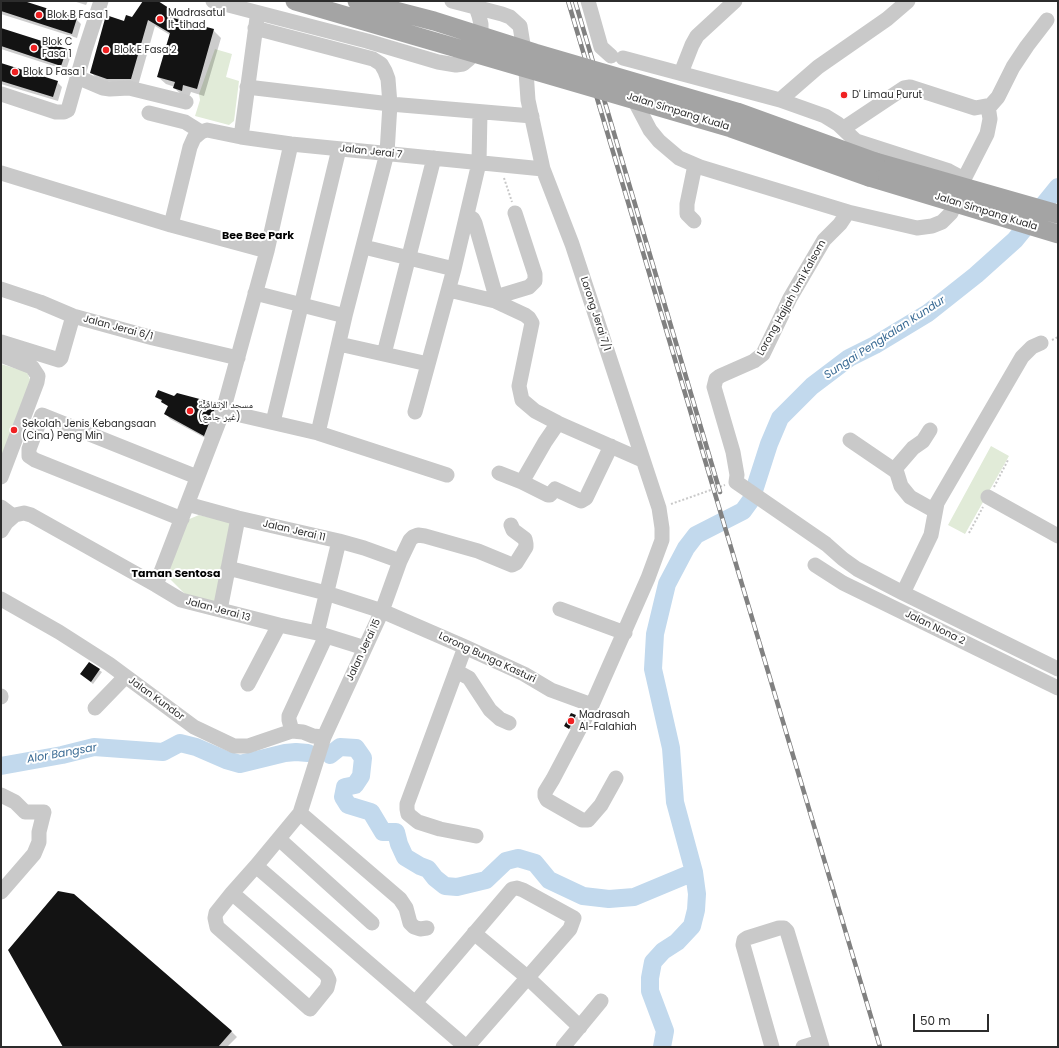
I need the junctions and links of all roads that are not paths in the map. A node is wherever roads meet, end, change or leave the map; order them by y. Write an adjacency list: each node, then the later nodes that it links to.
1 (101, 1): 15 (street)
2 (213, 1): 10 (street)
3 (295, 1): 35 (main road, Jalan Simpang Kuala, bridge)
4 (357, 1): 35 (main road, Jalan Simpang Kuala, bridge)
5 (452, 1): 9 (street, Lorong Jerai 7/1)
6 (588, 1): 13 (street)
7 (908, 1): 18 (street)
8 (730, 2): 14 (street)
9 (476, 7): 10 (street); 24 (street, Lorong Jerai 7/1)
10 (257, 13): 12 (street)
11 (1048, 20): 21 (street)
12 (255, 28): 16 (street); 20 (street)
13 (618, 62): 14 (street); 33 (street)
14 (681, 73): 18 (street)
15 (77, 77): 17 (street); 19 (street)
16 (247, 87): 20 (street); 27 (street)
17 (1, 94)
18 (780, 100): 25 (street)
19 (186, 102)
20 (390, 104): 22 (street); 30 (street)
21 (988, 106): 25 (street); 37 (street)
22 (480, 112): 24 (street); 32 (street)
23 (148, 113): 26 (street)
24 (532, 116): 34 (street, Lorong Jerai 7/1)
25 (844, 128): 37 (street)
26 (201, 132): 27 (street, Jalan Jerai 7); 44 (street)
27 (241, 138): 28 (street, Jalan Jerai 7)
28 (291, 144): 29 (street, Jalan Jerai 7); 47 (street)
29 (339, 149): 30 (street, Jalan Jerai 7); 54 (street)
30 (387, 154): 31 (street, Jalan Jerai 7); 46 (street)
31 (434, 158): 32 (street, Jalan Jerai 7); 48 (street)
32 (479, 163): 34 (street, Jalan Jerai 7); 42 (street)
33 (695, 165): 38 (street); 43 (street)
34 (543, 169): 72 (street, Lorong Jerai 7/1)
35 (872, 169): 37 (main road, Jalan Simpang Kuala)
36 (1, 173): 44 (street)
37 (962, 190): 38 (street); 39 (main road, Jalan Simpang Kuala)
38 (848, 212): 94 (street, Lorong Hajjah Umi Kalsom)
39 (1016, 212): 41 (main road, Jalan Simpang Kuala); 45 (main road, Jalan Simpang Kuala)
40 (515, 213): 53 (street)
41 (1055, 214)
42 (467, 215): 49 (street); 53 (street)
43 (694, 221)
44 (171, 225): 47 (street)
45 (1052, 232)
46 (364, 247): 48 (street); 56 (street)
47 (267, 251): 52 (street)
48 (408, 258): 49 (street); 60 (street)
49 (454, 269): 51 (street)
50 (1, 289): 55 (street, Jalan Jerai 6/1)
51 (448, 290): 53 (street); 63 (street)
52 (255, 294): 54 (street); 62 (street)
53 (495, 299): 67 (street)
54 (302, 305): 56 (street); 66 (street)
55 (73, 316): 57 (street); 62 (street, Jalan Jerai 6/1)
56 (345, 316): 59 (street)
57 (1, 342)
58 (1041, 343): 81 (street)
59 (339, 344): 60 (street); 69 (street)
60 (384, 354): 63 (street)
61 (1, 355): 76 (street)
62 (238, 358): 64 (street)
63 (428, 364): 65 (street)
64 (223, 411): 66 (street); 77 (street)
65 (415, 412)
66 (273, 422): 69 (street)
67 (558, 423): 71 (street); 78 (street)
68 (930, 430): 73 (street)
69 (318, 433): 75 (street)
70 (850, 440): 73 (street)
71 (611, 446): 72 (street); 78 (street)
72 (642, 460): 100 (street, Lorong Jerai 7/1)
73 (894, 470): 81 (street)
74 (499, 473): 78 (street)
75 (447, 475)
76 (1, 477)
77 (197, 477): 80 (street); 84 (street)
78 (522, 482)
79 (988, 497): 87 (street)
80 (188, 504): 83 (street, Jalan Jerai 11); 84 (street)
81 (935, 511): 94 (street)
82 (7, 512): 86 (street, Jalan Jerai 13); 92 (street, Jalan Jerai 13)
83 (238, 518): 88 (street, Jalan Jerai 11); 91 (street)
84 (182, 519): 92 (street)
85 (511, 525): 89 (street, Jalan Jerai 15)
86 (1, 532)
87 (1058, 536)
88 (339, 541): 89 (street, Jalan Jerai 11); 93 (street)
89 (400, 561): 98 (street, Jalan Jerai 15)
90 (815, 564): 108 (street, Jalan Nona 2)
91 (228, 568): 93 (street, Lorong Bunga Kasturi); 97 (street)
92 (156, 584): 97 (street, Jalan Jerai 13)
93 (326, 593): 98 (street, Lorong Bunga Kasturi); 101 (street)
94 (903, 594): 104 (street)
95 (1, 599): 106 (street, Jalan Kundor)
96 (560, 609): 100 (street)
97 (220, 610): 99 (street, Jalan Jerai 13)
98 (382, 611): 102 (street, Lorong Bunga Kasturi); 103 (street, Jalan Jerai 15)
99 (279, 626): 101 (street, Jalan Jerai 13); 107 (street)
100 (625, 634): 109 (street, Lorong Jerai 7/1)
101 (321, 635): 103 (street, Jalan Jerai 13); 112 (street)
102 (465, 646): 105 (street); 109 (street, Lorong Bunga Kasturi)
103 (365, 648): 113 (street, Jalan Jerai 15)
104 (1058, 669)
105 (456, 671): 111 (street); 117 (street)
106 (125, 677): 110 (street); 112 (street, Jalan Kundor)
107 (248, 684)
108 (1058, 688)
109 (592, 705): 114 (street, Lorong Jerai 7/1)
110 (95, 708)
111 (509, 723)
112 (292, 730): 113 (street)
113 (324, 737): 116 (street, Jalan Jerai 15)
114 (616, 778)
115 (1, 795): 120 (street)
116 (300, 812): 118 (street); 123 (street)
117 (476, 836)
118 (279, 839): 119 (street); 122 (street)
119 (256, 866): 121 (street); 127 (street)
120 (2, 889)
121 (232, 893): 121 (street)
122 (372, 923)
123 (427, 928)
124 (474, 933): 125 (street); 125 (street); 127 (street)
125 (527, 977): 128 (street); 130 (street)
126 (601, 1001): 128 (street)
127 (415, 1003): 130 (street)
128 (580, 1026): 131 (street)
129 (821, 1044): 132 (street); 133 (street)
130 (467, 1047)
131 (563, 1047)
132 (772, 1047)
133 (803, 1047)

